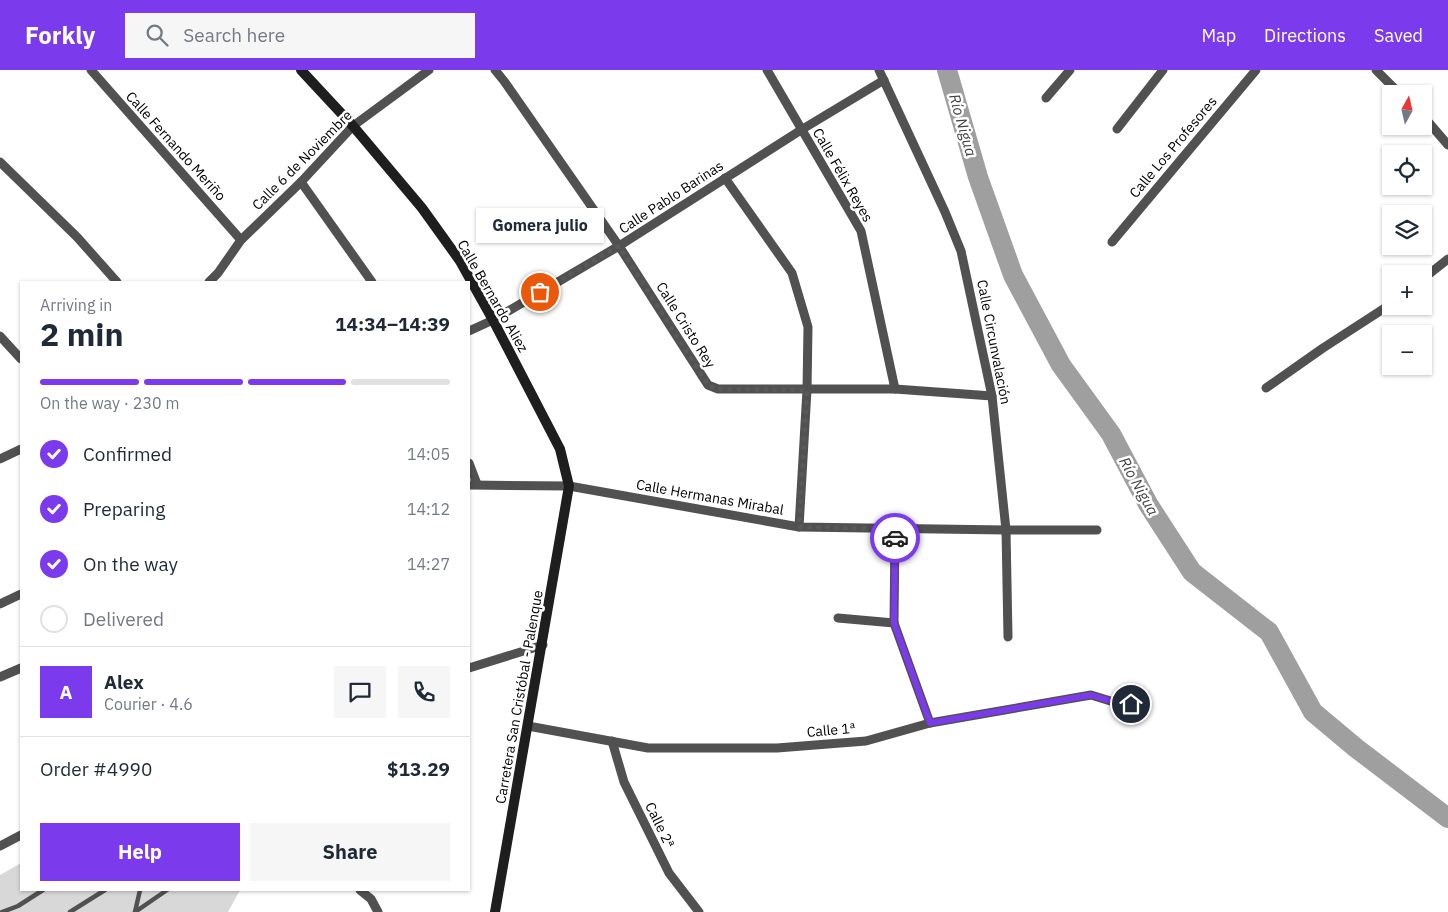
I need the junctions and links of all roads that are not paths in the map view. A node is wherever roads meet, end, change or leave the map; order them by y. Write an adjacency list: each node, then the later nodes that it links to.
1 (90, 70): 22 (street, Calle Fernando Meriño)
2 (301, 70): 14 (main road, Calle Bernardo Aliez)
3 (428, 70): 14 (street, Calle 6 de Noviembre)
4 (495, 70): 24 (street, Calle Cristo Rey)
5 (768, 70): 17 (street, Calle Félix Reyes)
6 (878, 70): 11 (street, Calle Circunvalación)
7 (1070, 70): 13 (street)
8 (1163, 70): 16 (street)
9 (1256, 70): 23 (street, Calle Los Profesores)
10 (1376, 70): 12 (street)
11 (884, 80): 17 (street, Calle Pablo Barinas); 40 (street, Calle Circunvalación)
12 (1391, 85)
13 (1046, 98)
14 (353, 126): 21 (street, Calle 6 de Noviembre); 33 (main road, Calle Bernardo Aliez)
15 (1432, 126): 18 (street)
16 (1117, 129)
17 (801, 130): 20 (street, Calle Pablo Barinas); 38 (street, Calle Félix Reyes)
18 (1448, 145)
19 (0, 162): 28 (street)
20 (725, 178): 24 (street, Calle Pablo Barinas); 39 (street)
21 (301, 182): 22 (street, Calle 6 de Noviembre); 31 (street)
22 (241, 240): 27 (street, Calle 6 de Noviembre)
23 (1112, 242)
24 (619, 246): 33 (street, Calle Pablo Barinas); 39 (street, Calle Cristo Rey)
25 (1448, 260): 26 (street)
26 (1432, 272)
27 (218, 273): 29 (street, Calle 6 de Noviembre); 30 (street)
28 (116, 281)
29 (210, 281)
30 (222, 281)
31 (371, 281)
32 (1382, 310): 37 (street)
33 (493, 320): 34 (street, Calle Pablo Barinas); 45 (main road, Calle Bernardo Aliez)
34 (470, 331)
35 (0, 336): 36 (street)
36 (20, 358)
37 (1266, 388)
38 (894, 389): 39 (street, Calle Cristo Rey); 40 (street, Calle Cristo Rey)
39 (807, 390): 46 (street)
40 (992, 396): 48 (street, Calle Circunvalación)
41 (20, 450): 42 (street)
42 (0, 460)
43 (470, 468): 44 (street)
44 (473, 485): 45 (street, Calle Hermanas Mirabal)
45 (570, 486): 46 (street, Calle Hermanas Mirabal); 55 (main road, Carretera San Cristóbal - Palenque)
46 (799, 527): 47 (street, Calle Hermanas Mirabal)
47 (895, 529): 48 (street, Calle Hermanas Mirabal); 53 (street)
48 (1006, 530): 49 (street, Calle Hermanas Mirabal); 54 (street, Calle Circunvalación)
49 (1097, 530)
50 (20, 594): 51 (street)
51 (0, 604)
52 (838, 618): 53 (street)
53 (894, 623): 60 (street)
54 (1008, 637)
55 (543, 645): 57 (street); 61 (main road, Carretera San Cristóbal - Palenque)
56 (20, 668): 58 (street)
57 (470, 668)
58 (0, 677)
59 (1131, 704): 60 (street, Calle 1ª)
60 (930, 723): 62 (street, Calle 1ª)
61 (528, 726): 62 (street, Calle 1ª); 74 (main road, Carretera San Cristóbal - Palenque)
62 (612, 741): 75 (street, Calle 2ª)
63 (20, 836): 64 (street)
64 (0, 846)
65 (41, 891): 70 (lane)
66 (103, 891): 71 (lane)
67 (140, 891): 72 (lane)
68 (166, 891): 72 (lane)
69 (361, 891): 73 (street)
70 (2, 912)
71 (70, 912)
72 (135, 912)
73 (378, 912)
74 (495, 912)
75 (699, 912)

